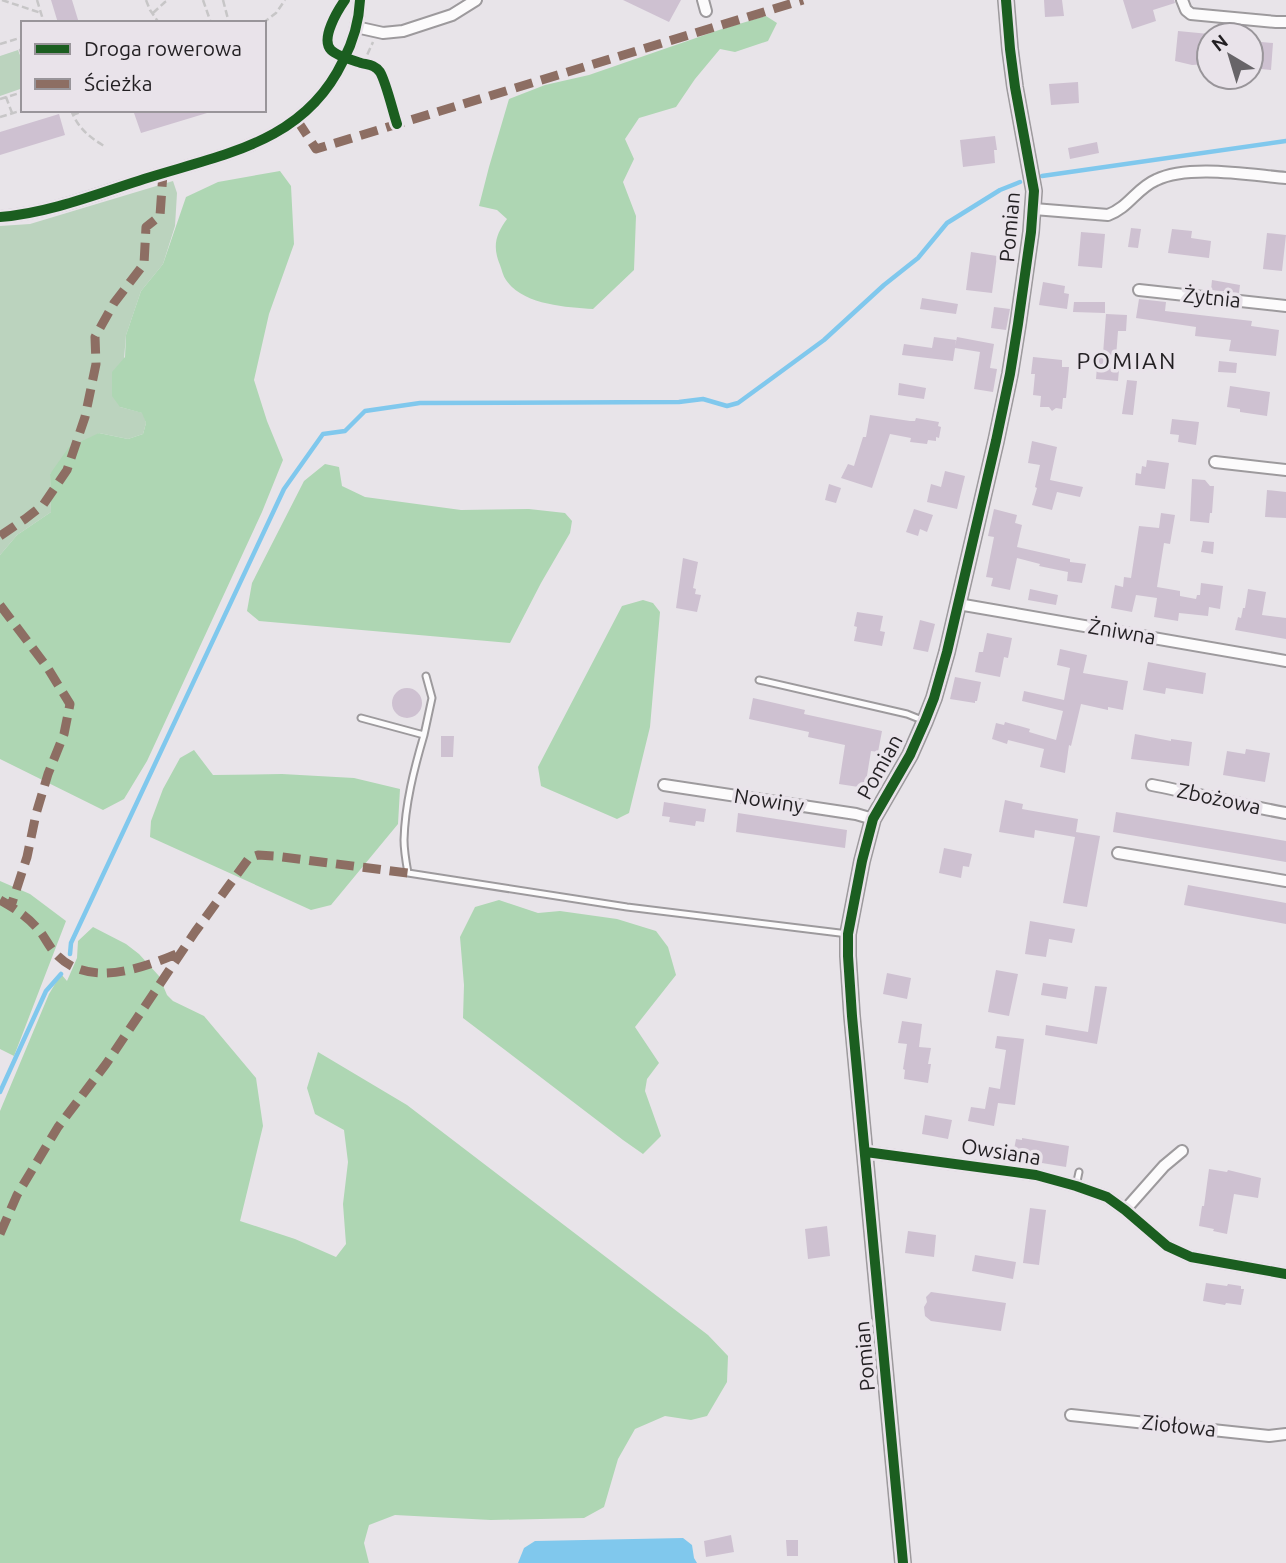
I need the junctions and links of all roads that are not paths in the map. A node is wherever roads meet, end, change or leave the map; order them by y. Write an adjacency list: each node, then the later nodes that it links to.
1 (360, 0): 6 (street)
2 (476, 0): 6 (street)
3 (1006, 0): 8 (street, Pomian)
4 (1182, 0): 5 (street)
5 (1286, 22)
6 (356, 26): 9 (street)
7 (1286, 178): 8 (street)
8 (1034, 209): 14 (street, Pomian)
9 (0, 217)
10 (1139, 289): 11 (street, Żytnia)
11 (1286, 306)
12 (1215, 462): 13 (street)
13 (1286, 470)
14 (958, 604): 15 (street, Żniwna); 19 (street, Pomian)
15 (1286, 661)
16 (426, 676): 20 (lane)
17 (759, 680): 19 (lane)
18 (361, 718): 20 (lane)
19 (926, 721): 24 (street, Pomian)
20 (424, 735): 27 (lane)
21 (664, 785): 24 (street, Nowiny)
22 (1152, 785): 23 (street, Zbożowa)
23 (1286, 813)
24 (873, 819): 27 (street, Pomian)
25 (1118, 853): 26 (street)
26 (1286, 881)
27 (848, 934): 29 (street, Pomian)
28 (1182, 1151): 32 (street)
29 (866, 1152): 31 (street, Owsiana); 36 (street, Pomian)
30 (1079, 1172): 31 (lane)
31 (1076, 1186): 32 (street, Owsiana)
32 (1125, 1210): 33 (street, Owsiana)
33 (1286, 1274)
34 (1071, 1415): 35 (street, Ziołowa)
35 (1286, 1434)
36 (903, 1563)

